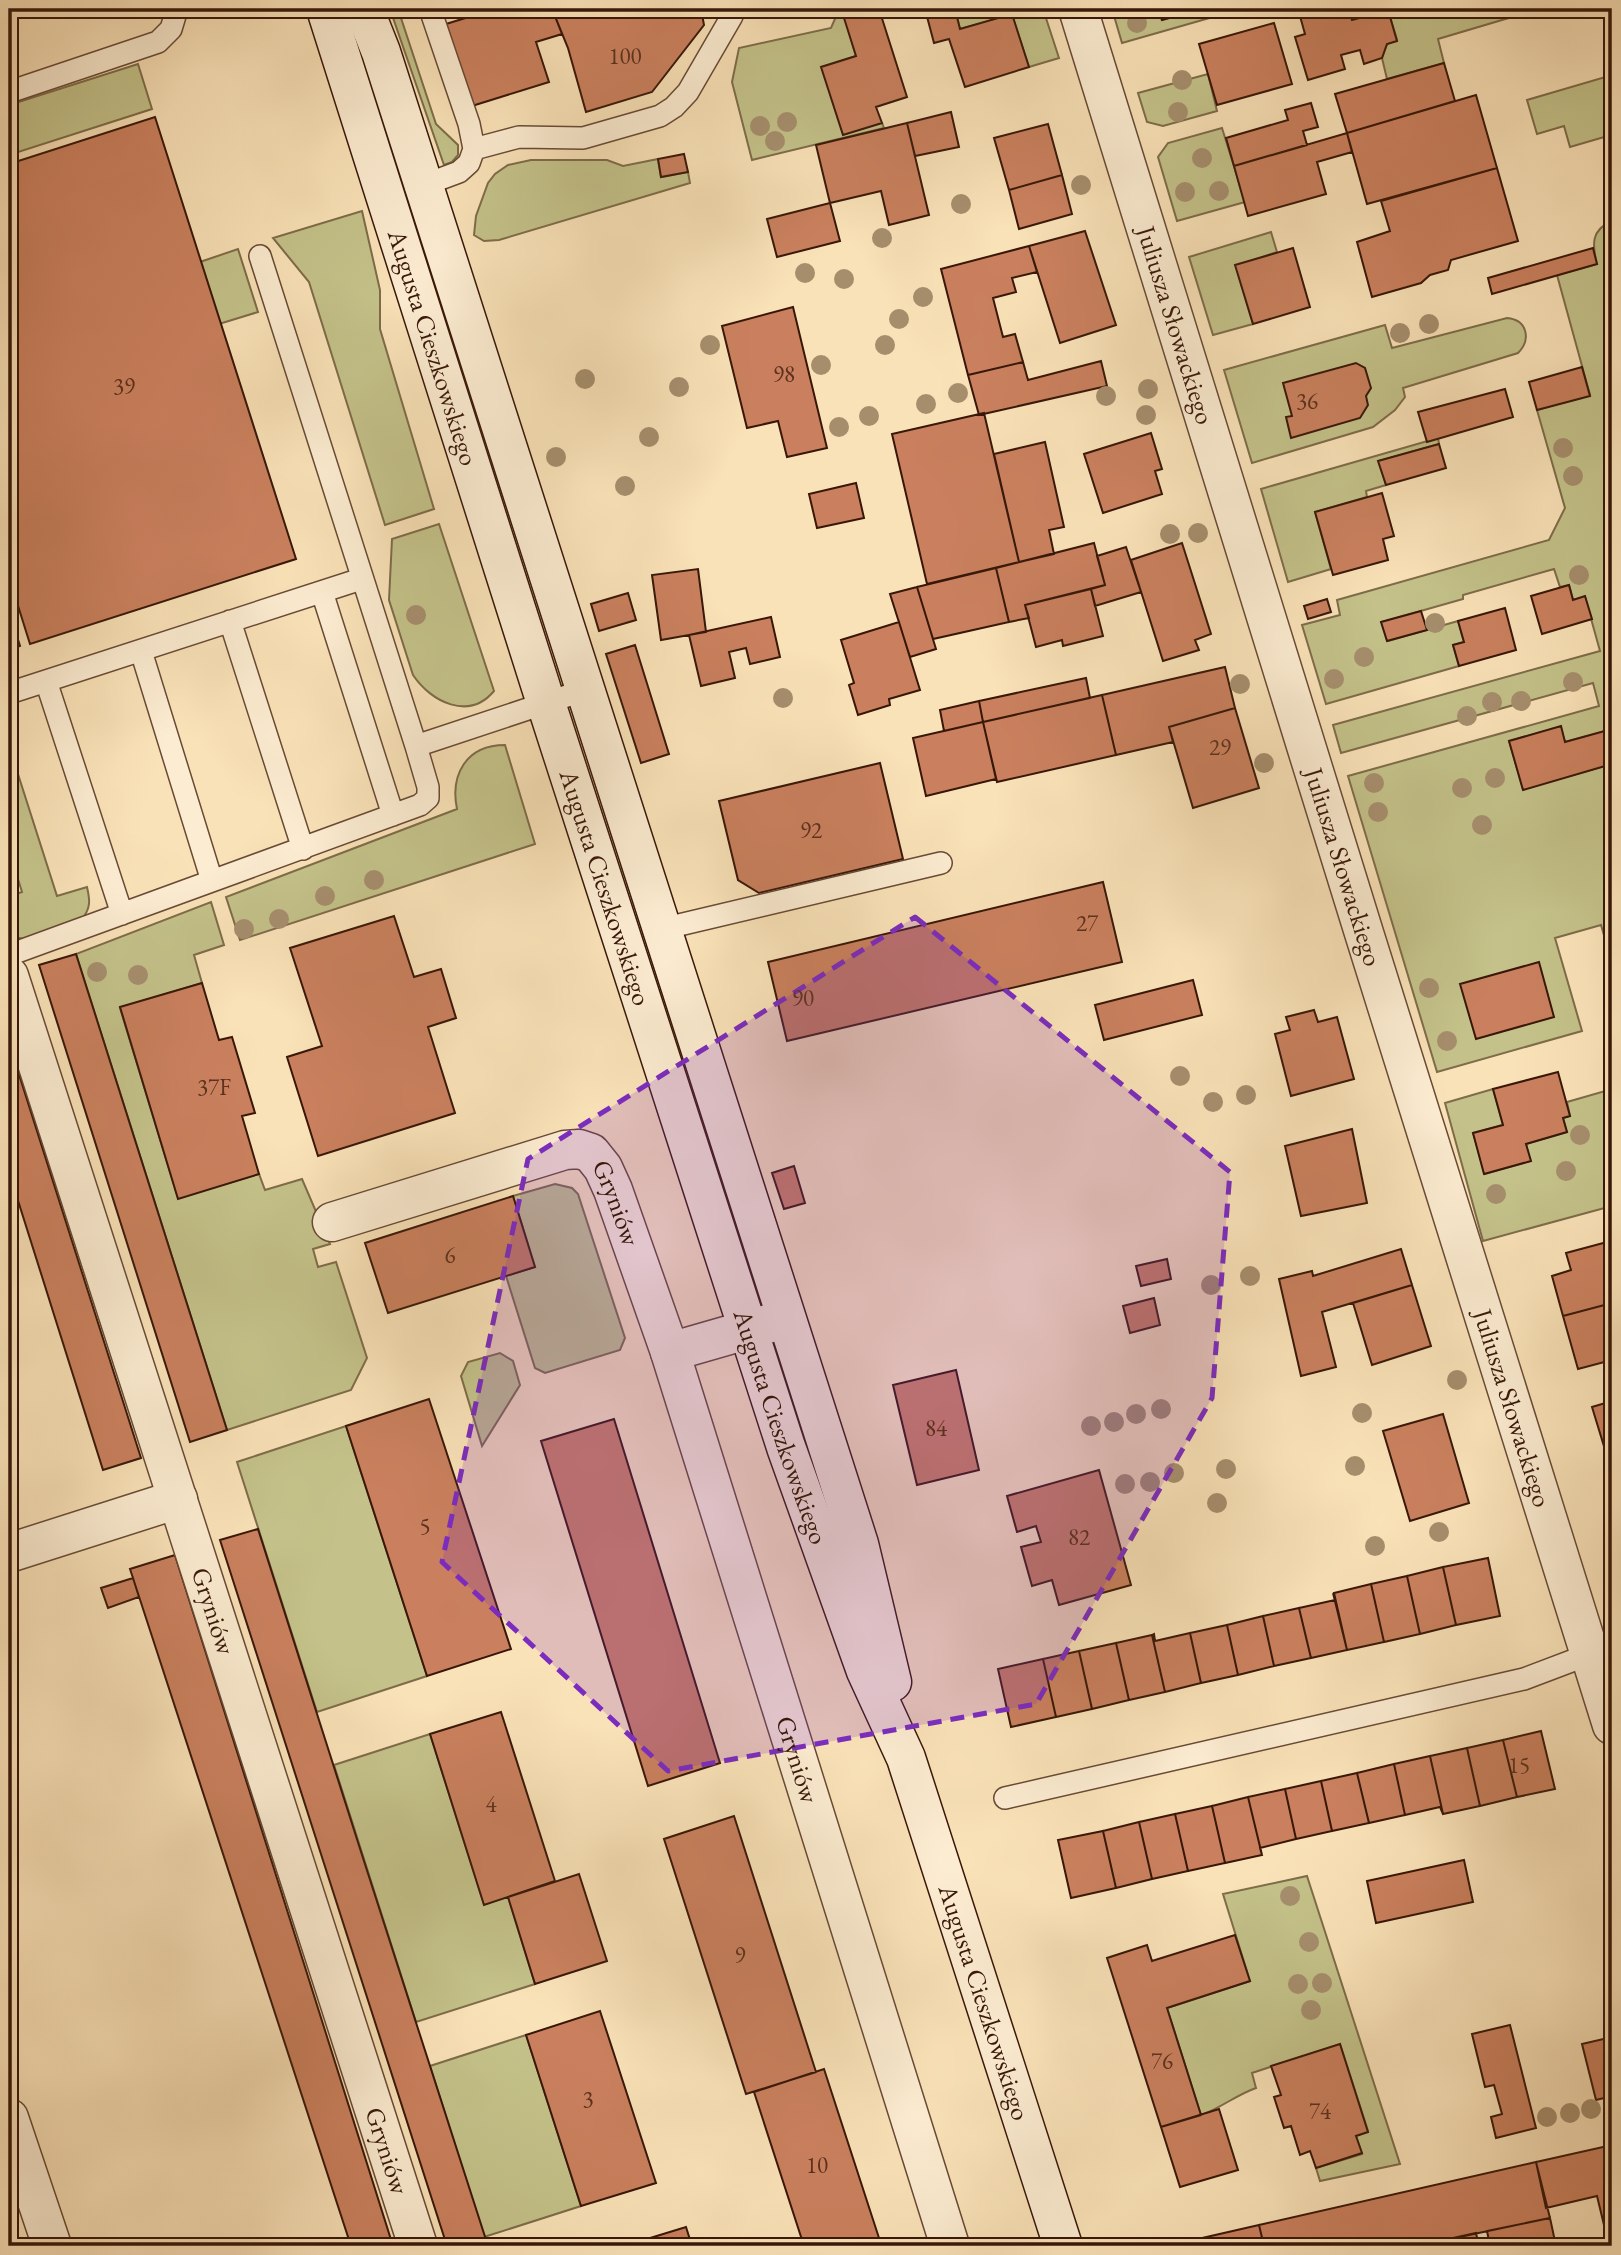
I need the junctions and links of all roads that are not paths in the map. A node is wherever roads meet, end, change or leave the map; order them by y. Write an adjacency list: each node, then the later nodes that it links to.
1 (177, 9): 7 (lane)
2 (326, 9): 10 (street, Augusta Cieszkowskiego)
3 (364, 9): 9 (street, Augusta Cieszkowskiego)
4 (430, 9): 8 (lane)
5 (1078, 9): 35 (street, Juliusza Słowackiego)
6 (732, 16): 8 (lane)
7 (9, 92)
8 (474, 149): 9 (lane)
9 (424, 185): 10 (lane); 17 (street, Augusta Cieszkowskiego)
10 (387, 199): 19 (street, Augusta Cieszkowskiego)
11 (260, 257): 12 (lane)
12 (361, 579): 13 (lane); 20 (lane)
13 (322, 592): 14 (lane); 21 (lane)
14 (230, 621): 15 (lane); 22 (lane)
15 (141, 650): 16 (lane); 24 (lane)
16 (46, 681): 18 (lane); 25 (lane)
17 (585, 690): 19 (lane); 26 (street, Augusta Cieszkowskiego)
18 (9, 693)
19 (546, 703): 20 (lane); 31 (street, Augusta Cieszkowskiego)
20 (416, 746): 21 (lane)
21 (393, 815): 22 (lane)
22 (303, 849): 24 (lane)
23 (941, 863): 26 (lane)
24 (212, 881): 25 (lane)
25 (122, 914): 27 (lane)
26 (662, 929): 30 (street, Augusta Cieszkowskiego)
27 (9, 955)
28 (9, 976): 33 (street, Gryniów)
29 (332, 1222): 32 (street, Gryniów)
30 (786, 1319): 31 (street); 37 (street, Augusta Cieszkowskiego)
31 (748, 1329): 32 (street); 37 (street, Augusta Cieszkowskiego)
32 (670, 1352): 43 (street, Gryniów)
33 (178, 1499): 34 (street); 42 (street, Gryniów)
34 (9, 1553)
35 (1590, 1654): 36 (street, Juliusza Słowackiego); 38 (lane)
36 (1612, 1725)
37 (906, 1758): 44 (street, Augusta Cieszkowskiego)
38 (1005, 1798)
39 (9, 2118): 40 (street)
40 (16, 2163): 41 (street)
41 (52, 2246)
42 (418, 2246)
43 (950, 2246)
44 (1063, 2246)

